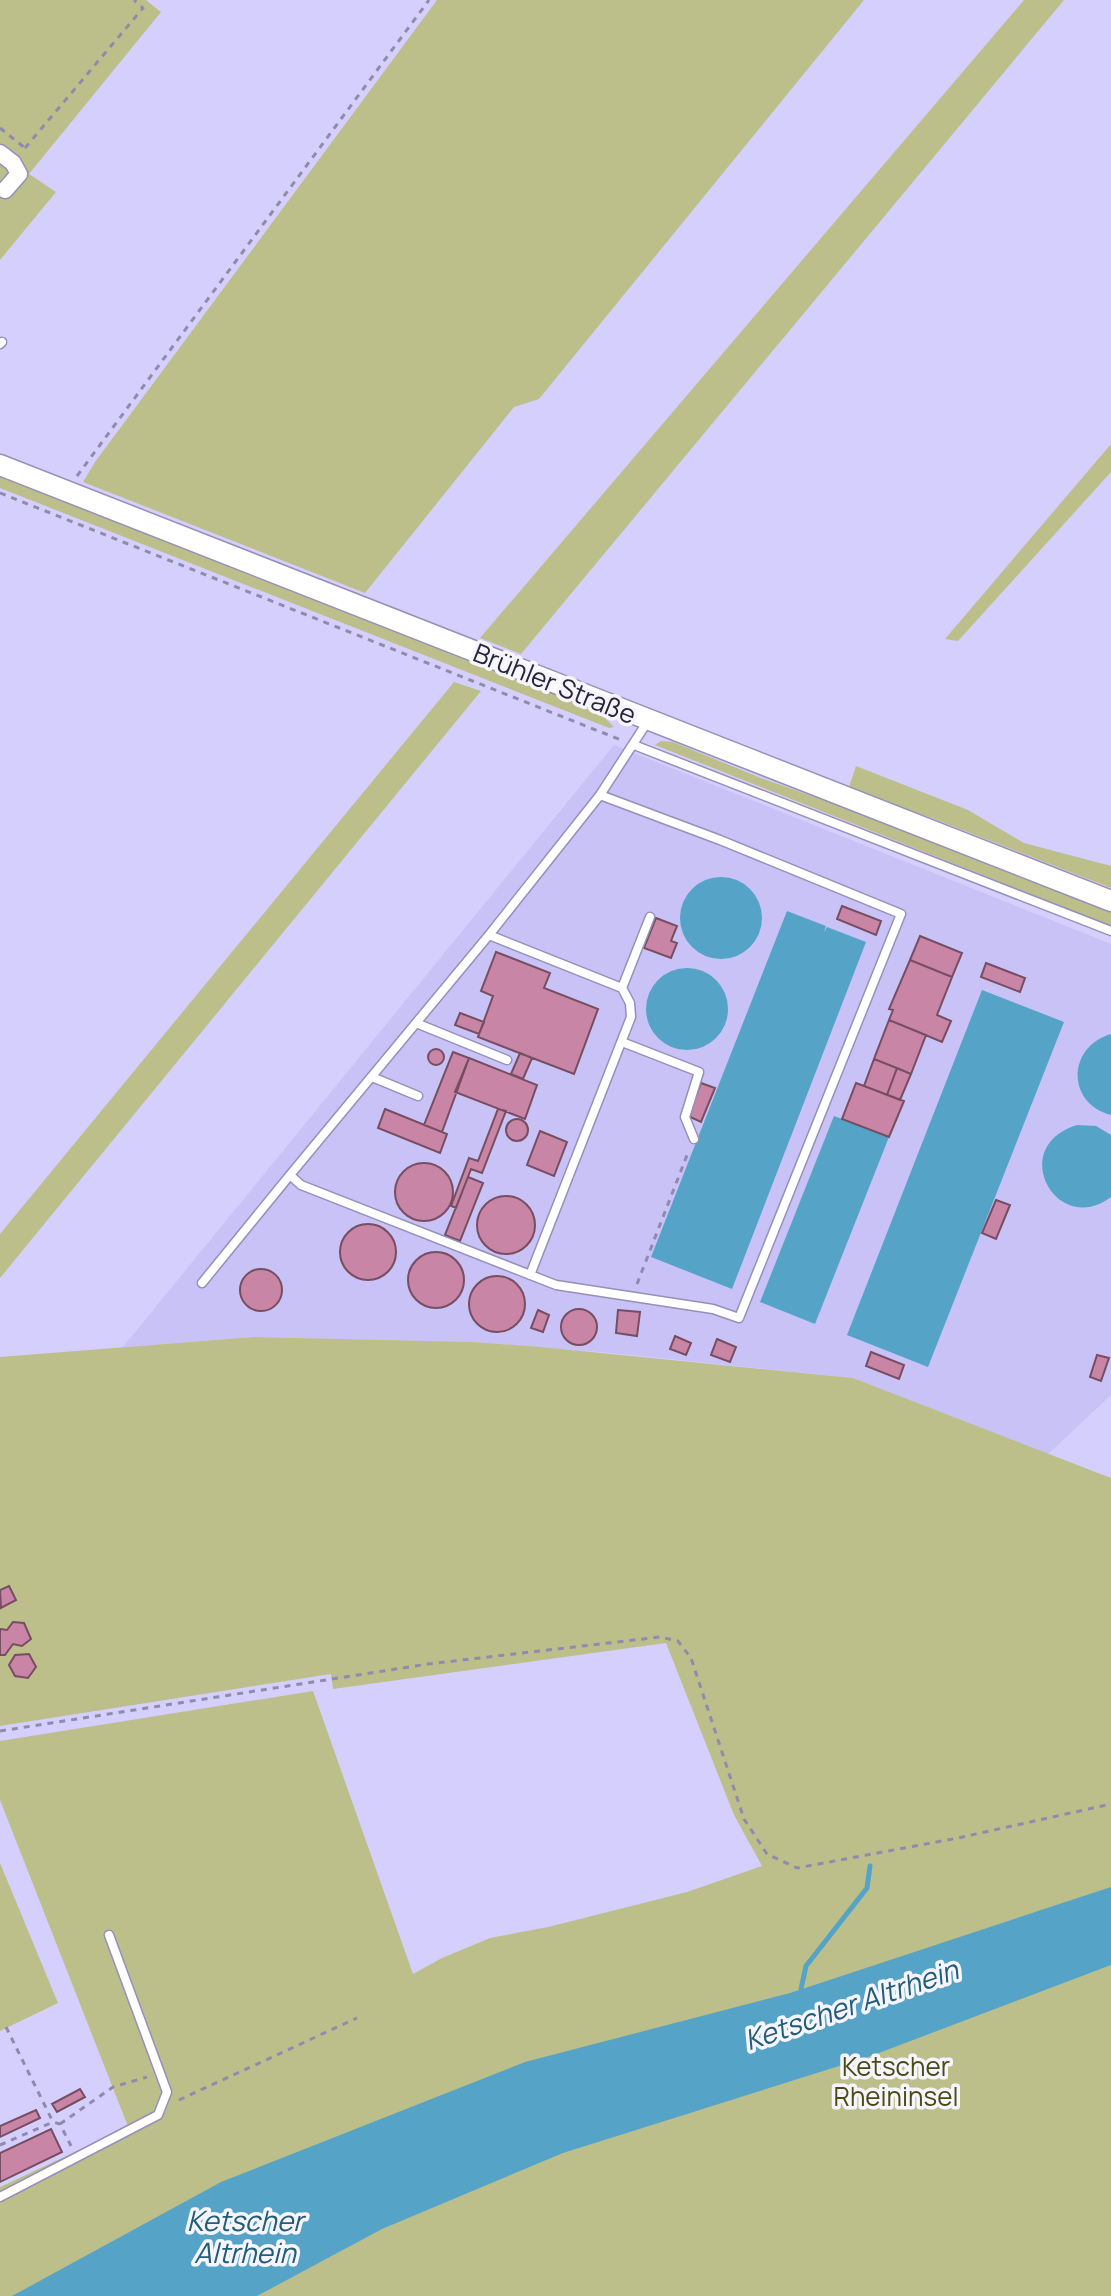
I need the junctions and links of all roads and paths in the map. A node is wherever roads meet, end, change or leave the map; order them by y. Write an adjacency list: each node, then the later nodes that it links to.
1 (134, 0): 3 (path)
2 (429, 0): 7 (path)
3 (25, 148)
4 (0, 153): 5 (street)
5 (5, 190)
6 (0, 465): 7 (street, Brühler Straße)
7 (65, 492): 9 (street, Brühler Straße)
8 (0, 493): 10 (path)
9 (648, 721): 10 (lane); 12 (street, Brühler Straße)
10 (634, 745): 11 (lane); 14 (lane)
11 (600, 795): 15 (lane); 26 (lane)
12 (1111, 901)
13 (650, 917): 16 (lane)
14 (1111, 931)
15 (489, 935): 16 (lane); 17 (lane)
16 (622, 988): 18 (lane)
17 (416, 1023): 19 (lane); 20 (lane)
18 (622, 1042): 22 (lane); 24 (lane)
19 (507, 1060)
20 (372, 1077): 21 (lane); 23 (lane)
21 (418, 1096)
22 (694, 1139): 26 (path)
23 (290, 1175): 24 (lane); 25 (lane)
24 (530, 1275): 26 (lane)
25 (202, 1283)
26 (632, 1297)
27 (0, 1731): 28 (path)
28 (1111, 1804)
29 (109, 1935): 32 (lane)
30 (357, 2018): 33 (path)
31 (6, 2027): 34 (path)
32 (159, 2070): 33 (lane); 35 (path)
33 (161, 2108): 37 (lane)
34 (53, 2122): 35 (path); 36 (path)
35 (60, 2124): 37 (path)
36 (0, 2145)
37 (76, 2157): 38 (lane)
38 (0, 2197)

